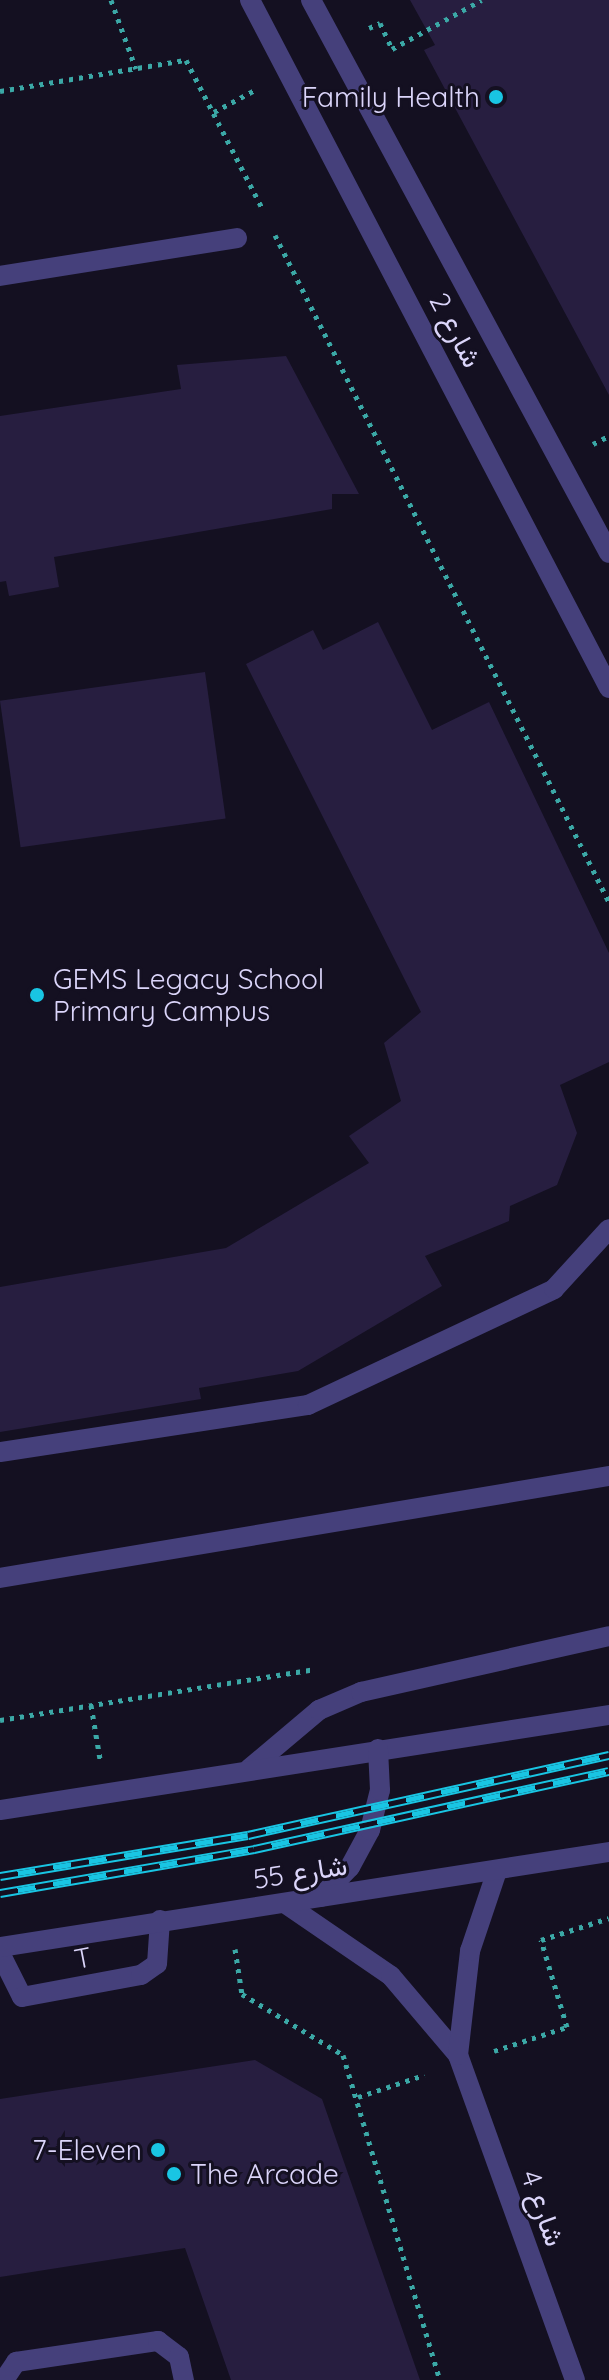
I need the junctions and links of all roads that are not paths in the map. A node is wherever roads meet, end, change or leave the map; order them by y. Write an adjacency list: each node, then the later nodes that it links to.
1 (250, 0): 6 (street, شارع 2)
2 (311, 0): 5 (street, شارع 2)
3 (237, 238): 4 (street)
4 (0, 276)
5 (609, 553)
6 (609, 688)
7 (609, 1229): 8 (street)
8 (0, 1452)
9 (609, 1476): 10 (street)
10 (0, 1578)
11 (609, 1636): 14 (street)
12 (609, 1715): 13 (street)
13 (378, 1749): 14 (street); 18 (street)
14 (249, 1769): 15 (street)
15 (0, 1810)
16 (609, 1852): 17 (street, شارع 55)
17 (497, 1871): 18 (street, شارع 55); 22 (street, شارع 4)
18 (321, 1897): 19 (street, شارع 55)
19 (286, 1904): 20 (street, شارع 55); 22 (street, شارع 4)
20 (160, 1920): 21 (street, شارع 55); 21 (street, T)
21 (0, 1950)
22 (459, 2058): 25 (street, شارع 4)
23 (4, 2380): 24 (street)
24 (184, 2380)
25 (575, 2380)

